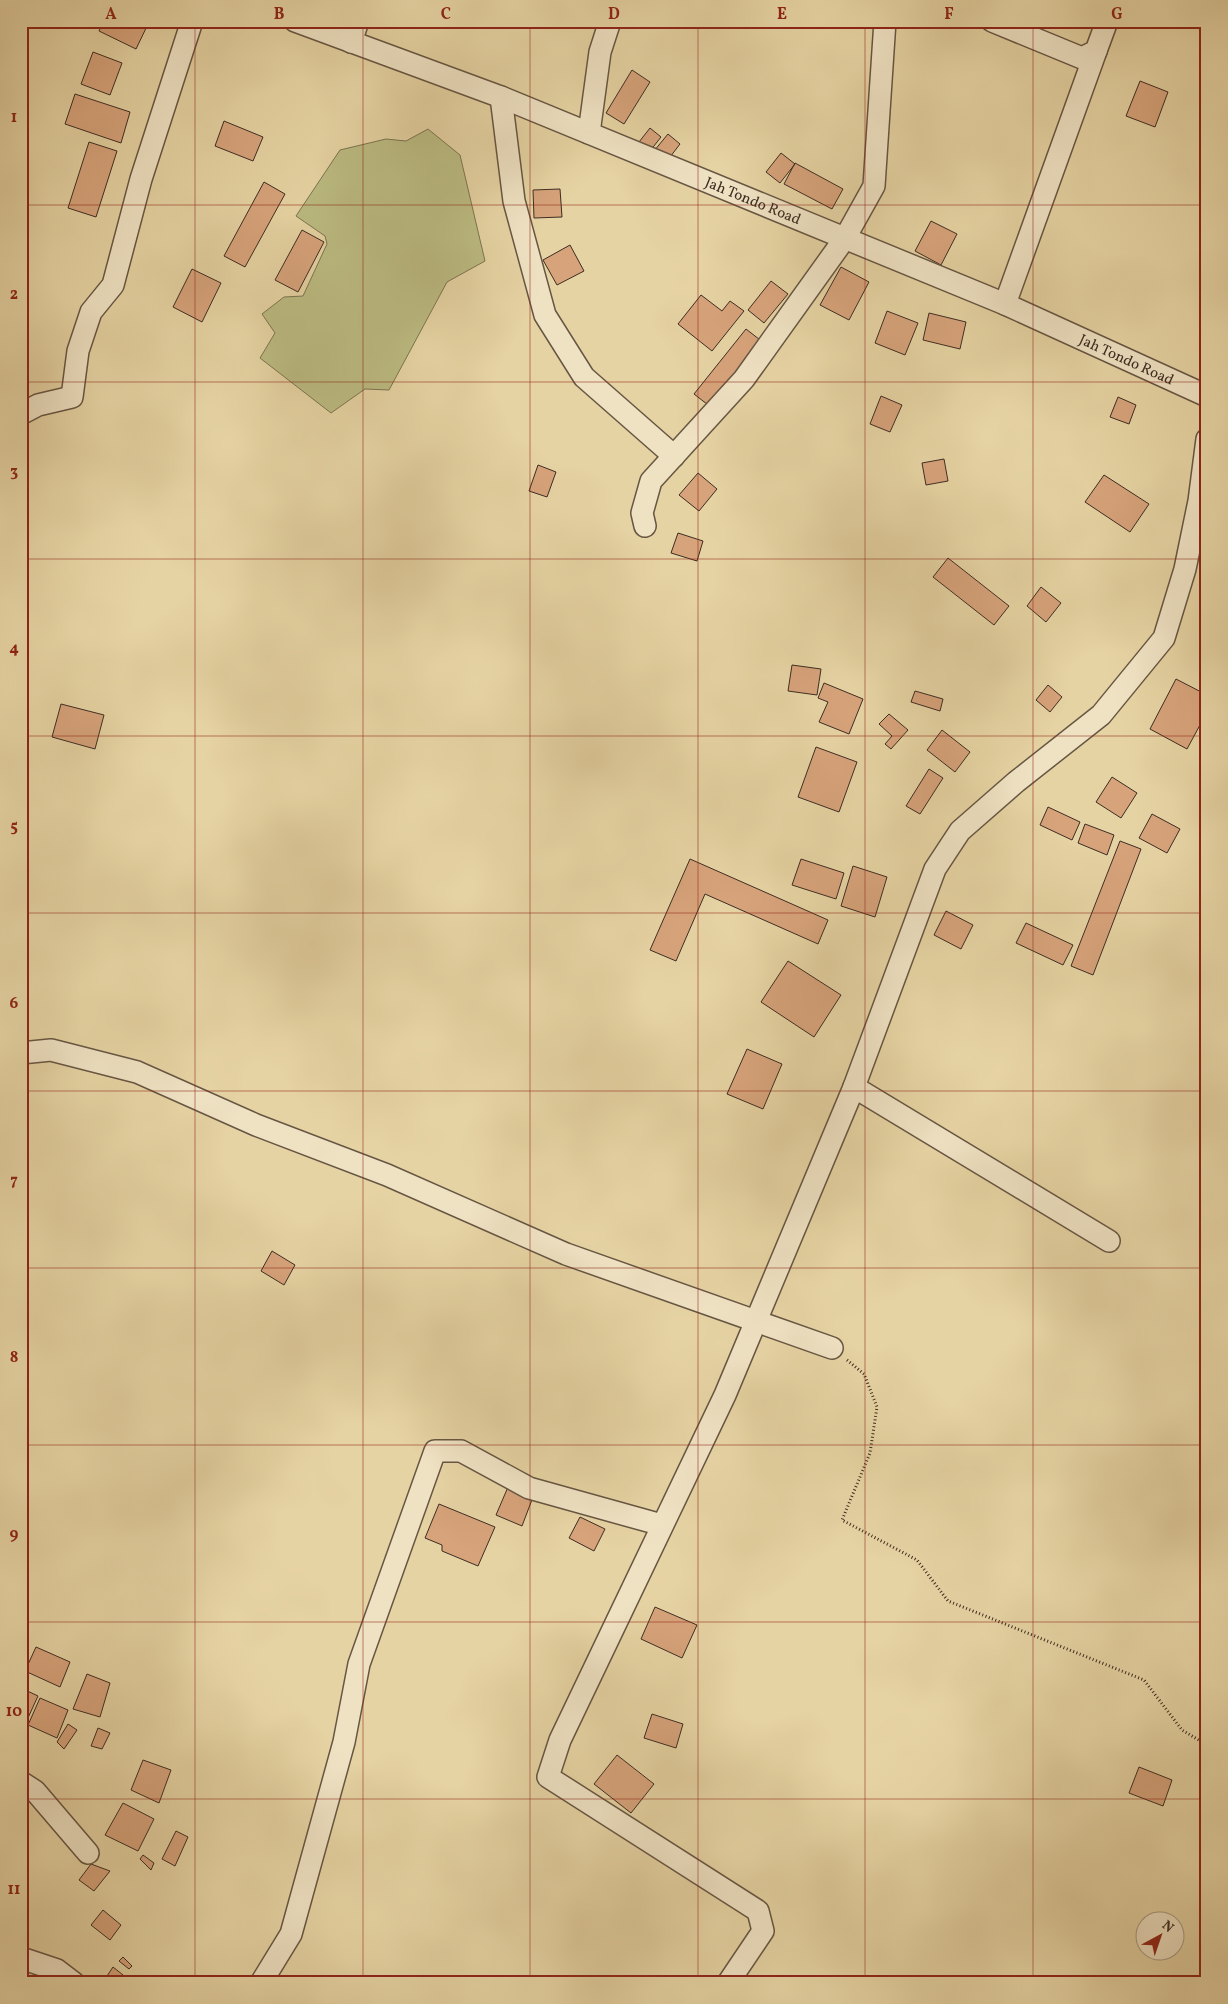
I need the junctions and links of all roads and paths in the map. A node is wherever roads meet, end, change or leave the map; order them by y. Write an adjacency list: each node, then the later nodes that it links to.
1 (192, 21): 15 (street)
2 (294, 21): 8 (street, Jah Tondo Road)
3 (358, 21): 8 (street)
4 (610, 21): 11 (street)
5 (884, 21): 12 (street)
6 (992, 21): 9 (street)
7 (1107, 21): 9 (street)
8 (351, 42): 10 (street, Jah Tondo Road)
9 (1096, 51): 13 (street)
10 (501, 97): 11 (street, Jah Tondo Road); 17 (street)
11 (590, 134): 12 (street, Jah Tondo Road)
12 (845, 238): 13 (street, Jah Tondo Road); 17 (street)
13 (1005, 304): 14 (street, Jah Tondo Road)
14 (1207, 396)
15 (21, 414)
16 (1207, 439): 20 (street)
17 (674, 456): 18 (street)
18 (645, 526)
19 (21, 1052): 22 (street)
20 (854, 1087): 21 (street); 22 (street)
21 (1109, 1241)
22 (755, 1320): 23 (street); 24 (street)
23 (832, 1348): 25 (path)
24 (662, 1525): 30 (street); 31 (street)
25 (1207, 1745)
26 (21, 1782): 27 (street)
27 (88, 1853)
28 (21, 1958): 29 (street)
29 (74, 1983)
30 (261, 1983)
31 (728, 1983)

